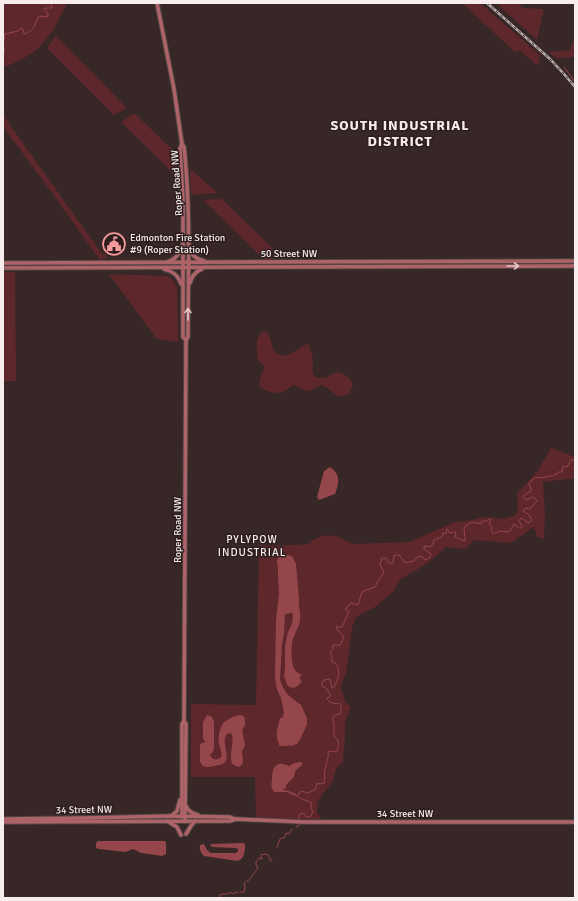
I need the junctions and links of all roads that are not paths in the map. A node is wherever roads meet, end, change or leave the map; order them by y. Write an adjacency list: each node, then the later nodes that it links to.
1 (158, 3): 2 (main road, Roper Road NW)
2 (182, 144): 3 (main road, Roper Road NW); 4 (main road, Roper Road NW)
3 (183, 243): 7 (main road); 9 (main road, Roper Road NW)
4 (188, 246): 8 (main road, Roper Road NW); 10 (main road)
5 (575, 261): 10 (main road, 50 Street NW)
6 (3, 263): 7 (main road, 50 Street NW)
7 (165, 263): 9 (main road, 50 Street NW)
8 (188, 263): 9 (main road, 50 Street NW); 10 (main road, 50 Street NW); 14 (main road, Roper Road NW)
9 (183, 265): 12 (main road, 50 Street NW); 14 (main road, 50 Street NW); 16 (main road, Roper Road NW)
10 (208, 265): 11 (main road, 50 Street NW, one-way to 11); 14 (main road, 50 Street NW); 15 (main road)
11 (575, 266)
12 (160, 267): 13 (main road, 50 Street NW); 16 (main road)
13 (3, 268)
14 (188, 268): 15 (main road, Roper Road NW)
15 (188, 288): 17 (main road, Roper Road NW, one-way to 15)
16 (183, 289): 17 (main road, Roper Road NW)
17 (186, 340): 18 (main road, Roper Road NW)
18 (184, 721): 19 (main road, Roper Road NW); 20 (main road, Roper Road NW)
19 (182, 791): 21 (main road); 23 (main road, Roper Road NW)
20 (186, 804): 22 (main road); 23 (main road, Roper Road NW)
21 (171, 816): 23 (main road, 34 Street NW); 24 (main road, 34 Street NW)
22 (211, 816): 23 (main road, 34 Street NW); 25 (main road, 34 Street NW)
23 (184, 818): 26 (main road, 34 Street NW); 27 (main road, 34 Street NW)
24 (3, 819)
25 (236, 819): 27 (main road, 34 Street NW); 29 (main road, 34 Street NW)
26 (166, 820): 27 (main road); 28 (main road, 34 Street NW)
27 (196, 821)
28 (3, 822)
29 (575, 822)

